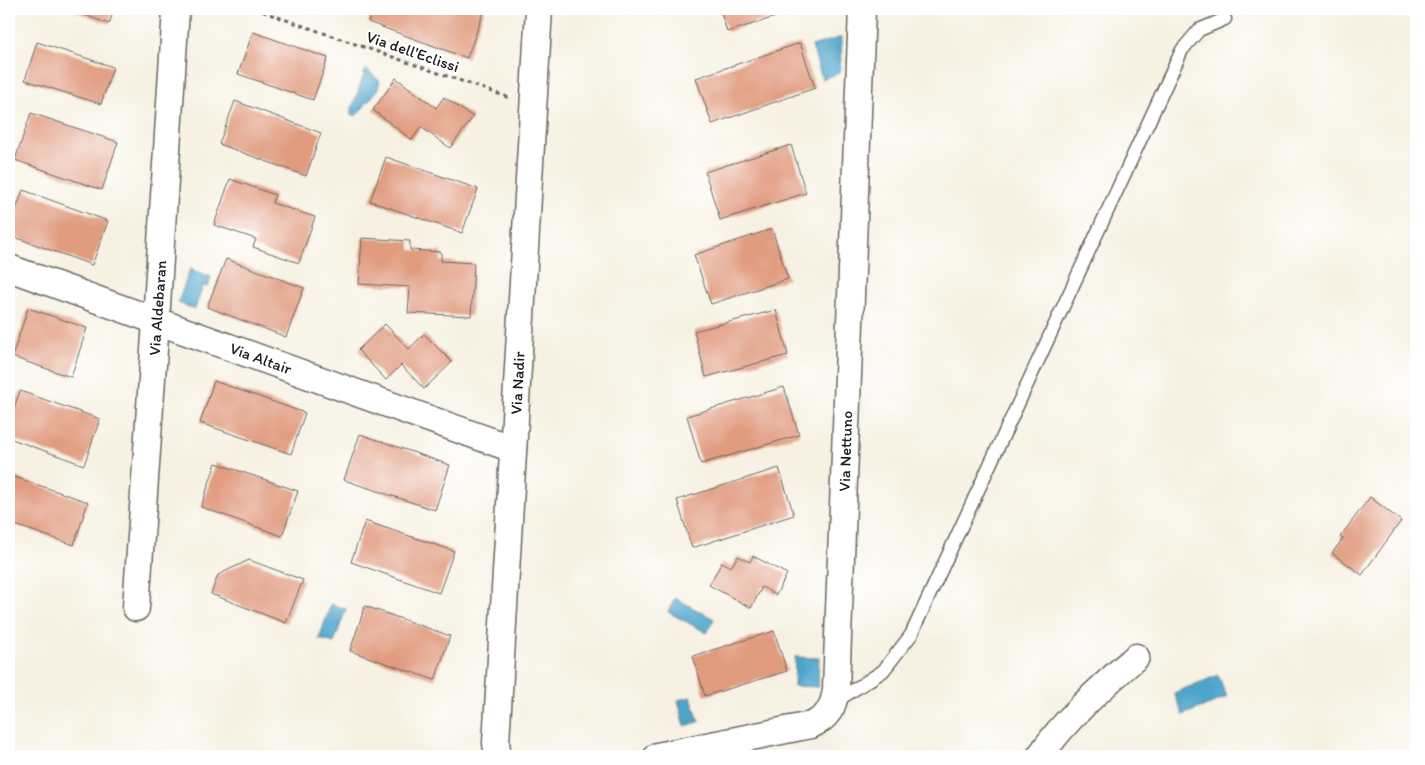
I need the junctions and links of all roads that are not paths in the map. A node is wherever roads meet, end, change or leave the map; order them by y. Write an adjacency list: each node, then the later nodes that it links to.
1 (176, 9): 6 (street, Via Aldebaran)
2 (540, 9): 7 (street, Via Nadir)
3 (862, 9): 10 (street, Via Nettuno)
4 (1225, 19): 10 (lane)
5 (9, 268): 6 (street, Via Altair)
6 (156, 321): 7 (street, Via Altair); 8 (street, Via Aldebaran)
7 (513, 449): 11 (street, Via Nadir)
8 (136, 608)
9 (1136, 657): 13 (street)
10 (833, 704): 12 (street)
11 (498, 756)
12 (657, 756)
13 (1040, 756)

